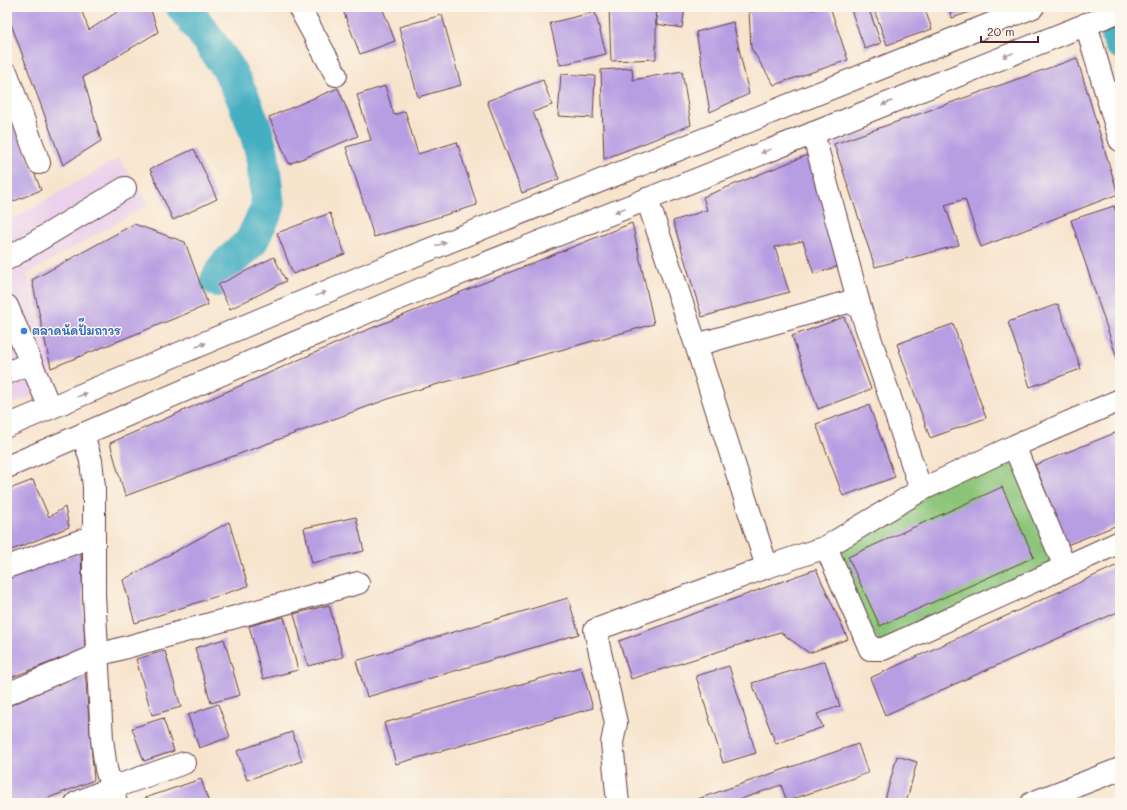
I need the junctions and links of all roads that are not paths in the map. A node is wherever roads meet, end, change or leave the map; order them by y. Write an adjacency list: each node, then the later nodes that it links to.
1 (299, 7): 6 (street)
2 (1033, 7): 19 (street, one-way to 2)
3 (1120, 11): 4 (street)
4 (1087, 17): 7 (street, one-way to 7); 8 (street)
5 (7, 74): 9 (street)
6 (336, 75)
7 (813, 133): 11 (street, one-way to 11); 14 (street)
8 (1120, 140)
9 (39, 163)
10 (125, 188): 12 (street)
11 (647, 199): 15 (street); 21 (street, one-way to 21)
12 (7, 259)
13 (7, 306): 16 (street)
14 (860, 311): 15 (street); 24 (street)
15 (696, 344): 29 (street)
16 (31, 363): 17 (street); 19 (street)
17 (7, 373)
18 (1120, 400): 22 (street)
19 (50, 408): 20 (street)
20 (7, 426)
21 (83, 434): 23 (street); 25 (street)
22 (1014, 446): 24 (street); 30 (street)
23 (7, 467)
24 (921, 490): 27 (street)
25 (94, 536): 28 (street); 32 (street)
26 (1120, 542): 30 (street)
27 (826, 547): 29 (street); 30 (street)
28 (7, 567)
29 (766, 567): 38 (street)
30 (1065, 568)
31 (358, 583): 32 (street)
32 (98, 655): 33 (street); 36 (street)
33 (7, 694)
34 (184, 763): 36 (street)
35 (1120, 769): 39 (street)
36 (114, 795): 37 (street)
37 (76, 803)
38 (618, 803)
39 (1032, 803)

